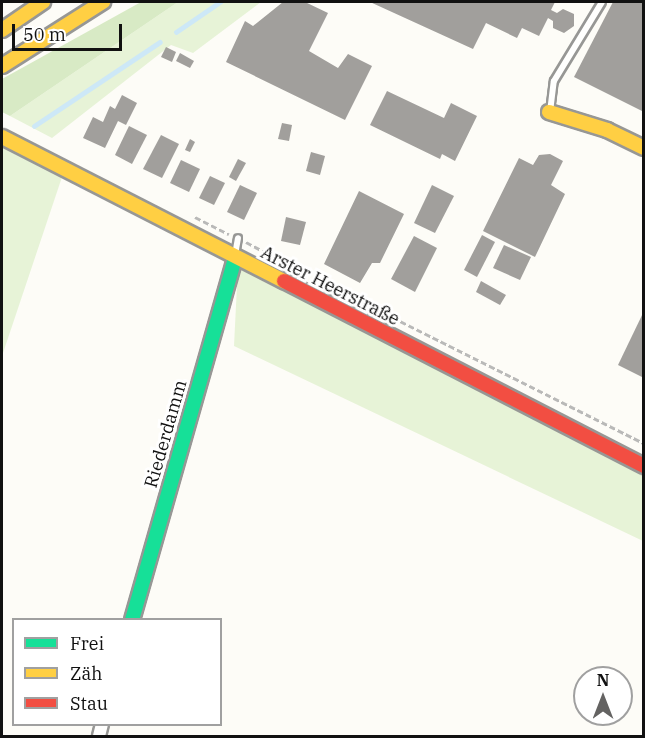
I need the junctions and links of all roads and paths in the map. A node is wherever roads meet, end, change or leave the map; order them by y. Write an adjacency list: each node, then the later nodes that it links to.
1 (43, 2): 4 (main road)
2 (103, 2): 5 (main road)
3 (602, 2): 6 (lane)
4 (2, 30)
5 (2, 66)
6 (549, 112): 8 (main road)
7 (2, 137): 11 (main road, Arster Heerstraße)
8 (644, 148)
9 (229, 234): 10 (path)
10 (238, 238): 11 (lane); 12 (path)
11 (235, 258): 15 (main road, Arster Heerstraße); 16 (main road, Riederdamm)
12 (287, 264)
13 (318, 280): 14 (path)
14 (644, 443)
15 (644, 466)
16 (133, 618)

